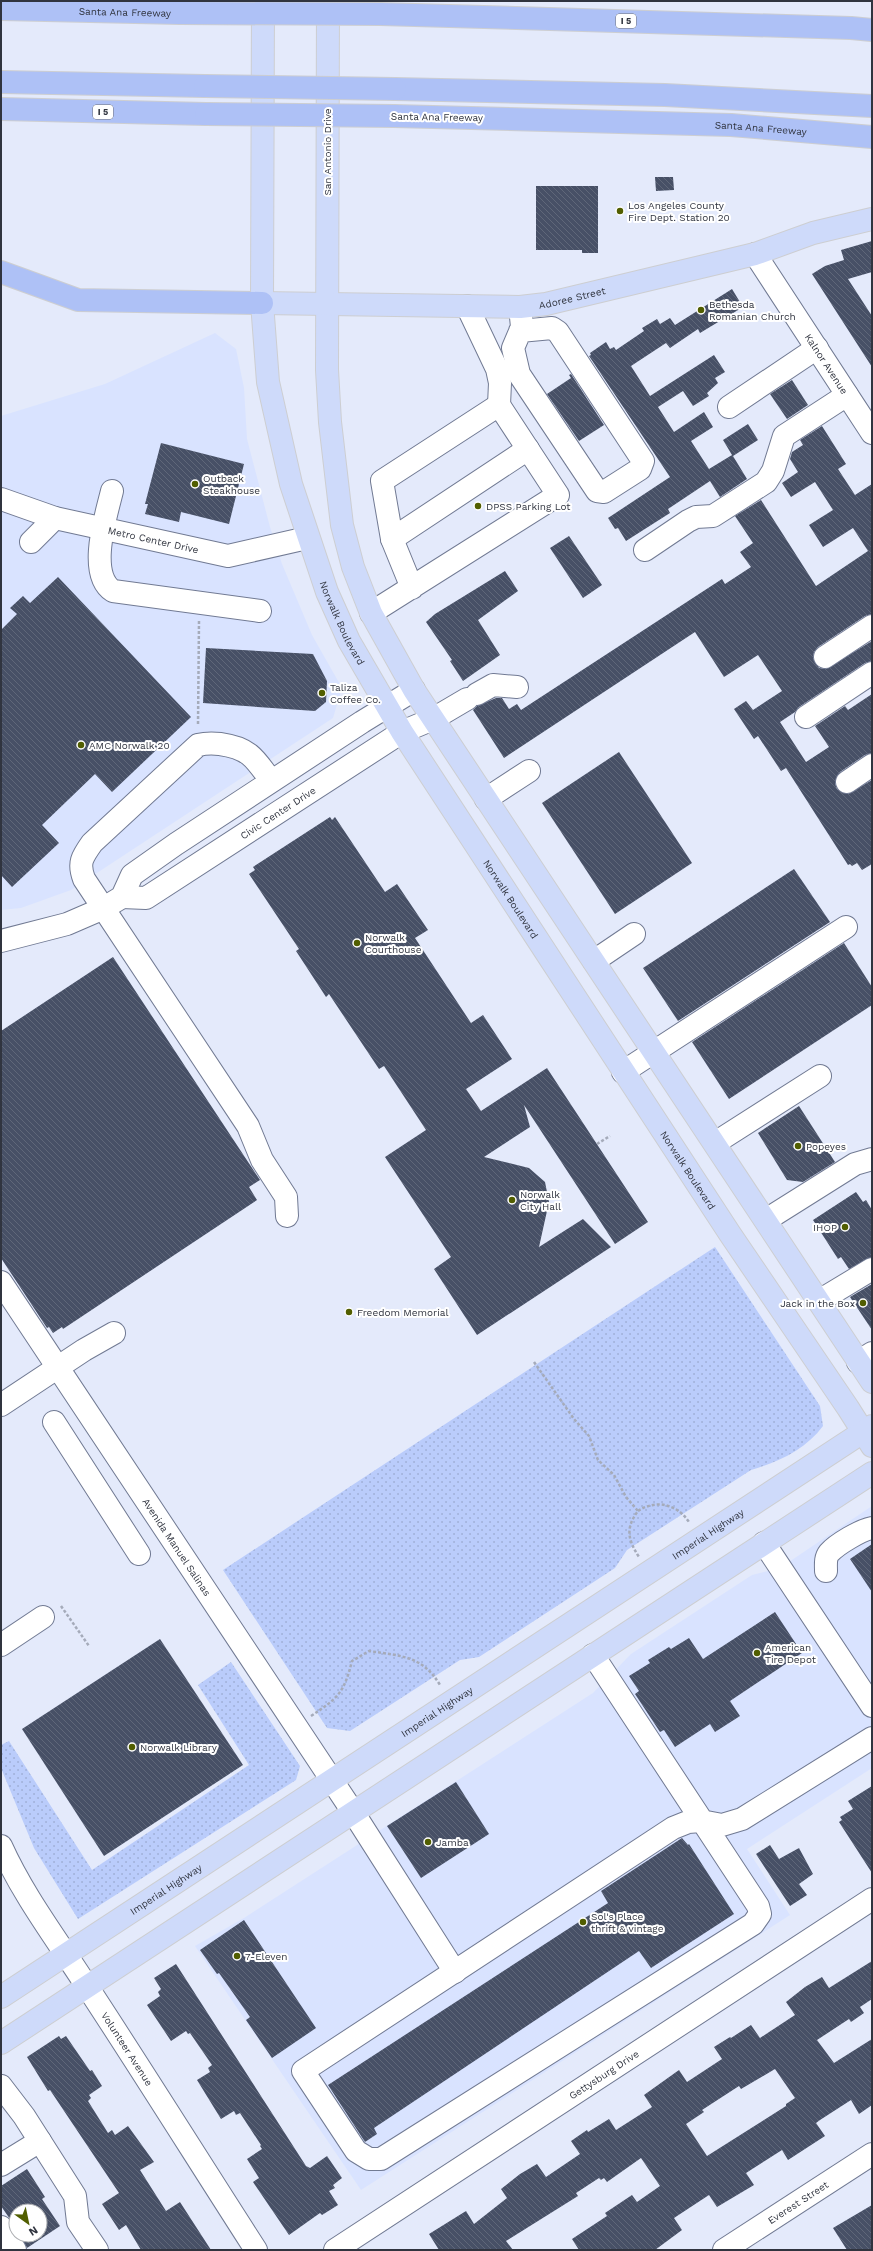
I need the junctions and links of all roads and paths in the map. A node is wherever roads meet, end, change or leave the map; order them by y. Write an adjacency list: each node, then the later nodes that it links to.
1 (263, 1): 12 (main road)
2 (328, 1): 13 (main road, San Antonio Drive)
3 (1, 9): 4 (highway, Santa Ana Freeway / I 5, bridge)
4 (872, 30)
5 (1, 82): 6 (highway, bridge)
6 (872, 106)
7 (1, 109): 8 (highway, Santa Ana Freeway / I 5, bridge)
8 (872, 137)
9 (872, 219): 10 (main road, Adoree Street)
10 (755, 254): 15 (main road, Adoree Street); 17 (street, Kalnor Avenue)
11 (1, 272): 12 (highway)
12 (262, 303): 13 (main road, Adoree Street); 27 (main road, Norwalk Boulevard)
13 (327, 303): 14 (main road, Adoree Street); 34 (main road)
14 (467, 306): 15 (main road, Adoree Street); 19 (street)
15 (520, 307): 16 (street)
16 (520, 331): 16 (street)
17 (817, 348): 18 (street, Kalnor Avenue); 20 (street)
18 (847, 396): 21 (street, Kalnor Avenue); 30 (street)
19 (499, 405): 22 (street); 28 (street)
20 (730, 407)
21 (871, 430)
22 (528, 449): 28 (street); 31 (street)
23 (112, 491): 26 (street)
24 (1, 500): 25 (street, Metro Center Drive)
25 (55, 518): 26 (street, Metro Center Drive); 29 (street)
26 (102, 529): 27 (street, Metro Center Drive); 32 (street)
27 (307, 538): 40 (main road, Norwalk Boulevard)
28 (392, 539): 31 (street)
29 (31, 542)
30 (645, 550)
31 (412, 588): 34 (street)
32 (199, 602): 33 (street); 44 (path)
33 (260, 611)
34 (371, 614): 39 (main road)
35 (872, 626): 36 (street)
36 (825, 657)
37 (872, 673): 41 (street)
38 (517, 686): 42 (street, Civic Center Drive)
39 (414, 690): 40 (street); 42 (main road)
40 (386, 707): 43 (main road, Norwalk Boulevard); 47 (street)
41 (806, 717)
42 (433, 719): 43 (street, Civic Center Drive); 49 (main road)
43 (402, 732): 50 (street, Civic Center Drive); 56 (main road, Norwalk Boulevard)
44 (198, 745): 47 (street); 50 (street)
45 (872, 765): 48 (street)
46 (529, 771): 49 (street)
47 (271, 781): 50 (street)
48 (847, 782)
49 (486, 799): 54 (main road)
50 (113, 903): 53 (street, Civic Center Drive); 62 (street)
51 (846, 927): 55 (street)
52 (634, 934): 54 (street)
53 (1, 941)
54 (594, 961): 55 (main road)
55 (655, 1052): 56 (street); 59 (main road)
56 (623, 1072): 74 (main road, Norwalk Boulevard)
57 (820, 1076): 59 (street)
58 (610, 1136): 60 (path)
59 (715, 1143): 63 (main road)
60 (597, 1144)
61 (872, 1160): 63 (street)
62 (287, 1216)
63 (770, 1226): 66 (main road)
64 (872, 1269): 66 (street)
65 (1, 1282): 70 (street, Avenida Manuel Salinas)
66 (819, 1301): 68 (main road)
67 (114, 1333): 70 (street)
68 (865, 1358): 71 (main road)
69 (534, 1362): 76 (path)
70 (58, 1367): 72 (street); 90 (street, Avenida Manuel Salinas)
71 (872, 1382)
72 (1, 1405)
73 (54, 1422): 80 (street)
74 (869, 1435): 78 (main road, Imperial Highway)
75 (872, 1472): 79 (main road)
76 (638, 1511): 78 (path); 82 (path)
77 (872, 1528): 81 (street)
78 (700, 1539): 82 (main road, Imperial Highway)
79 (764, 1543): 87 (main road); 88 (street)
80 (140, 1554)
81 (826, 1571)
82 (648, 1573): 89 (main road, Imperial Highway)
83 (61, 1606): 86 (path)
84 (43, 1617): 85 (street)
85 (1, 1645)
86 (89, 1646)
87 (593, 1655): 93 (main road); 94 (street)
88 (869, 1696)
89 (451, 1702): 90 (path); 92 (main road, Imperial Highway)
90 (295, 1726): 92 (street, Avenida Manuel Salinas)
91 (872, 1738): 94 (street)
92 (332, 1780): 93 (street, Avenida Manuel Salinas); 97 (main road, Imperial Highway)
93 (353, 1812): 98 (street, Avenida Manuel Salinas); 99 (main road)
94 (701, 1821): 98 (street); 98 (street)
95 (1, 1846): 97 (street, Volunteer Avenue)
96 (872, 1899): 110 (street, Gettysburg Drive)
97 (65, 1955): 99 (street, Volunteer Avenue); 100 (main road, Imperial Highway)
98 (454, 1972)
99 (87, 1986): 101 (main road); 109 (street, Volunteer Avenue)
100 (1, 1997)
101 (1, 2043)
102 (1, 2086): 103 (street)
103 (40, 2140): 105 (street); 108 (street)
104 (872, 2154): 111 (street, Everest Street)
105 (1, 2165)
106 (1, 2227): 107 (street)
107 (15, 2250)
108 (97, 2250)
109 (256, 2250)
110 (335, 2250)
111 (724, 2250)

